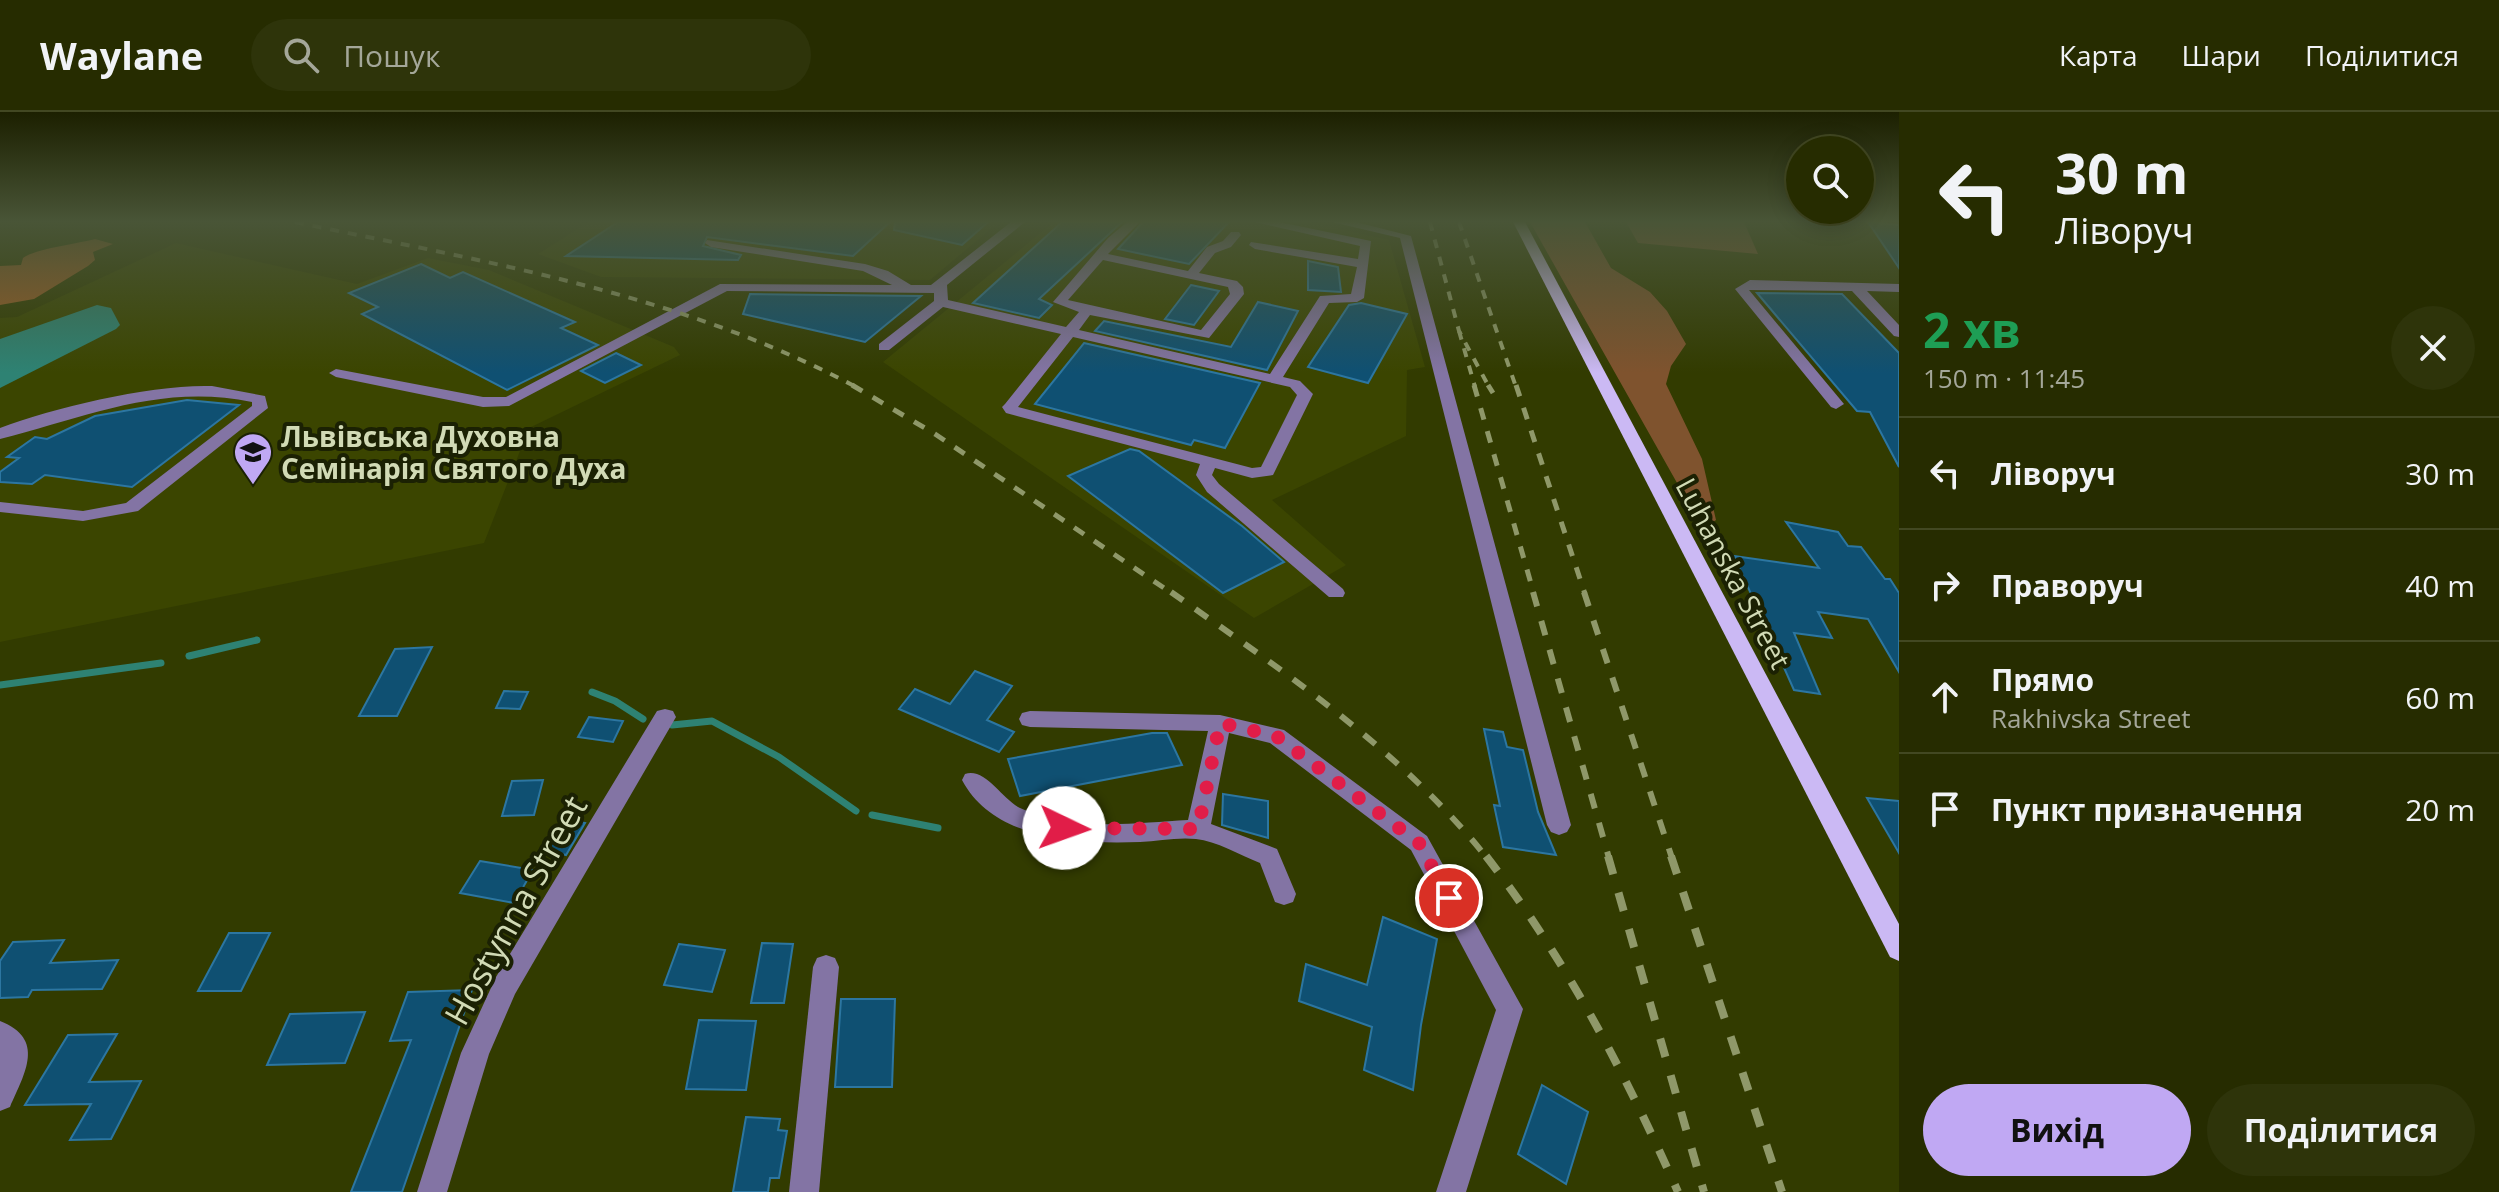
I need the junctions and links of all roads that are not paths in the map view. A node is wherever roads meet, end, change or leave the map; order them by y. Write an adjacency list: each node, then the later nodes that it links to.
1 (879, 272): 13 (street)
2 (958, 272): 10 (street)
3 (1087, 272): 15 (street)
4 (1179, 272): 9 (street)
5 (1193, 272): 9 (street)
6 (1362, 272): 20 (street)
7 (1415, 272): 30 (street)
8 (1545, 272): 33 (main road, Luhanska Street)
9 (1191, 275): 15 (street)
10 (941, 286): 13 (street); 14 (street)
11 (1856, 287): 12 (street); 17 (street); 21 (street)
12 (1899, 288)
13 (910, 290): 19 (street)
14 (941, 302): 16 (street); 18 (street)
15 (1087, 310): 16 (street)
16 (1070, 332): 20 (street); 23 (street)
17 (1899, 333)
18 (884, 347)
19 (336, 373)
20 (1274, 379): 23 (street)
21 (1836, 404)
22 (0, 434): 24 (street)
23 (1209, 462): 25 (street)
24 (0, 507)
25 (1336, 593)
26 (665, 717): 37 (street, Hostynna Street)
27 (1030, 719): 28 (street)
28 (1220, 723): 31 (street); 39 (street)
29 (973, 780): 31 (street)
30 (1559, 825)
31 (1198, 829): 32 (street)
32 (1284, 894)
33 (1899, 949)
34 (826, 967): 38 (street)
35 (0, 1034): 36 (street)
36 (0, 1097)
37 (432, 1192)
38 (804, 1192)
39 (1451, 1192)

